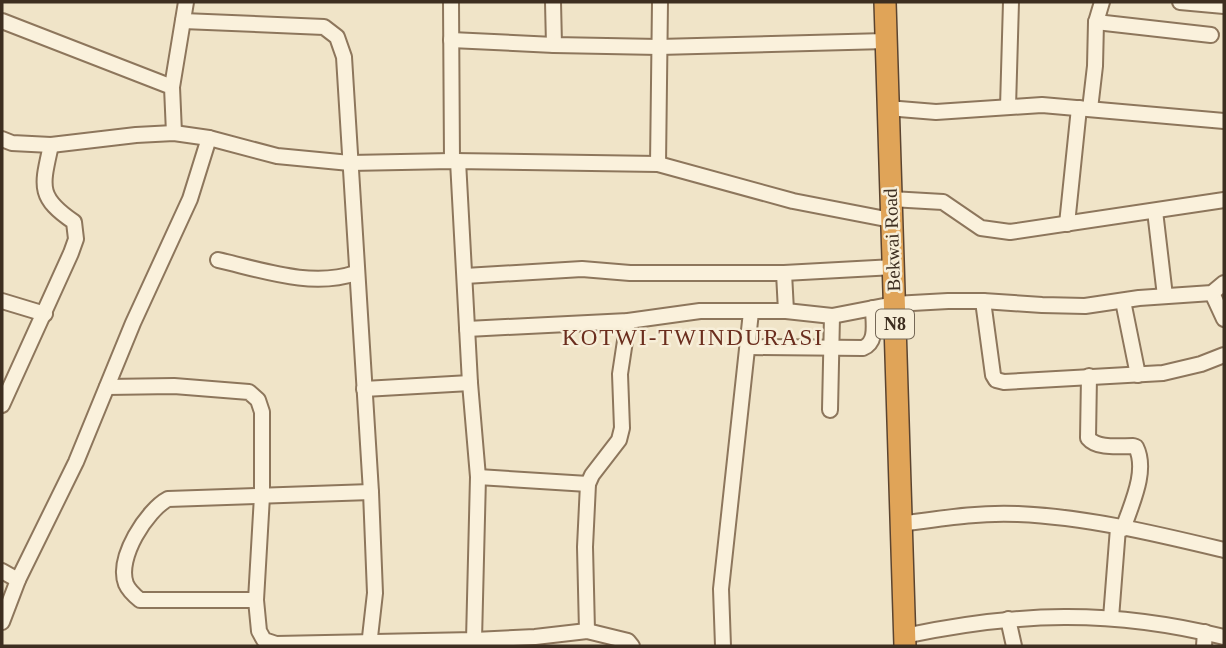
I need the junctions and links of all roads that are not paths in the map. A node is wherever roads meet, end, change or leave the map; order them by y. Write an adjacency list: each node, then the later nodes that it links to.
1 (186, 2): 11 (street)
2 (451, 2): 14 (street)
3 (553, 2): 16 (street)
4 (660, 2): 17 (street)
5 (885, 2): 15 (highway, Bekwai Road / N8)
6 (1011, 2): 19 (street)
7 (1102, 2): 12 (street)
8 (1180, 2): 9 (street)
9 (1224, 6)
10 (2, 21): 18 (street)
11 (183, 21): 18 (street); 28 (street)
12 (1096, 22): 13 (street); 21 (street)
13 (1211, 35)
14 (451, 40): 16 (street); 27 (street)
15 (886, 41): 17 (street); 20 (highway, Bekwai Road / N8)
16 (554, 45): 17 (street)
17 (659, 47): 29 (street)
18 (172, 87): 23 (street)
19 (1008, 107): 20 (street); 21 (street)
20 (887, 108): 30 (highway, Bekwai Road / N8)
21 (1084, 108): 22 (street); 34 (street)
22 (1224, 121)
23 (174, 133): 24 (street); 26 (street)
24 (209, 138): 28 (street); 60 (street)
25 (2, 139): 26 (street)
26 (51, 145): 49 (street)
27 (455, 161): 28 (street); 29 (street); 39 (street)
28 (350, 163): 37 (street)
29 (658, 163): 33 (street)
30 (891, 198): 33 (highway, Bekwai Road / N8); 34 (street)
31 (1224, 200): 32 (street)
32 (1155, 211): 34 (street); 42 (street)
33 (891, 220): 36 (highway, Bekwai Road / N8)
34 (1067, 224)
35 (218, 260): 37 (street)
36 (894, 267): 38 (street); 46 (highway, Bekwai Road / N8)
37 (356, 273): 61 (street)
38 (784, 273): 39 (street); 47 (street)
39 (465, 276): 53 (street)
40 (1224, 283): 41 (street)
41 (1212, 293): 42 (street); 51 (street)
42 (1165, 296): 45 (street)
43 (984, 300): 45 (street); 46 (street); 58 (street)
44 (2, 301): 49 (street)
45 (1123, 301): 57 (street)
46 (884, 306): 50 (street); 55 (street); 68 (highway, Bekwai Road / N8)
47 (786, 311): 48 (street); 50 (street)
48 (751, 312): 52 (street); 54 (street)
49 (45, 314): 62 (street)
50 (832, 316): 55 (street)
51 (1224, 318)
52 (628, 321): 53 (street); 65 (street)
53 (467, 329): 59 (street)
54 (748, 347): 55 (street); 84 (street)
55 (831, 349): 63 (street)
56 (1224, 355): 57 (street)
57 (1138, 375): 58 (street)
58 (1089, 376): 69 (street)
59 (470, 383): 61 (street); 64 (street)
60 (107, 387): 67 (street); 72 (street)
61 (364, 388): 66 (street)
62 (2, 405)
63 (831, 410)
64 (478, 477): 65 (street); 80 (street)
65 (588, 484): 77 (street)
66 (371, 492): 67 (street); 82 (street)
67 (262, 496): 73 (street); 73 (street)
68 (900, 524): 69 (street); 81 (highway, Bekwai Road / N8)
69 (1121, 529): 70 (street); 75 (street)
70 (1224, 550)
71 (2, 571): 72 (street)
72 (18, 580): 76 (street)
73 (257, 600): 82 (street)
74 (1008, 618): 75 (street); 81 (street); 85 (street)
75 (1111, 618): 79 (street)
76 (2, 622)
77 (587, 631): 80 (street); 83 (street)
78 (1224, 637): 79 (street)
79 (1204, 639)
80 (474, 640): 82 (street)
81 (905, 641)
82 (370, 644)
83 (632, 646)
84 (723, 646)
85 (1014, 646)

